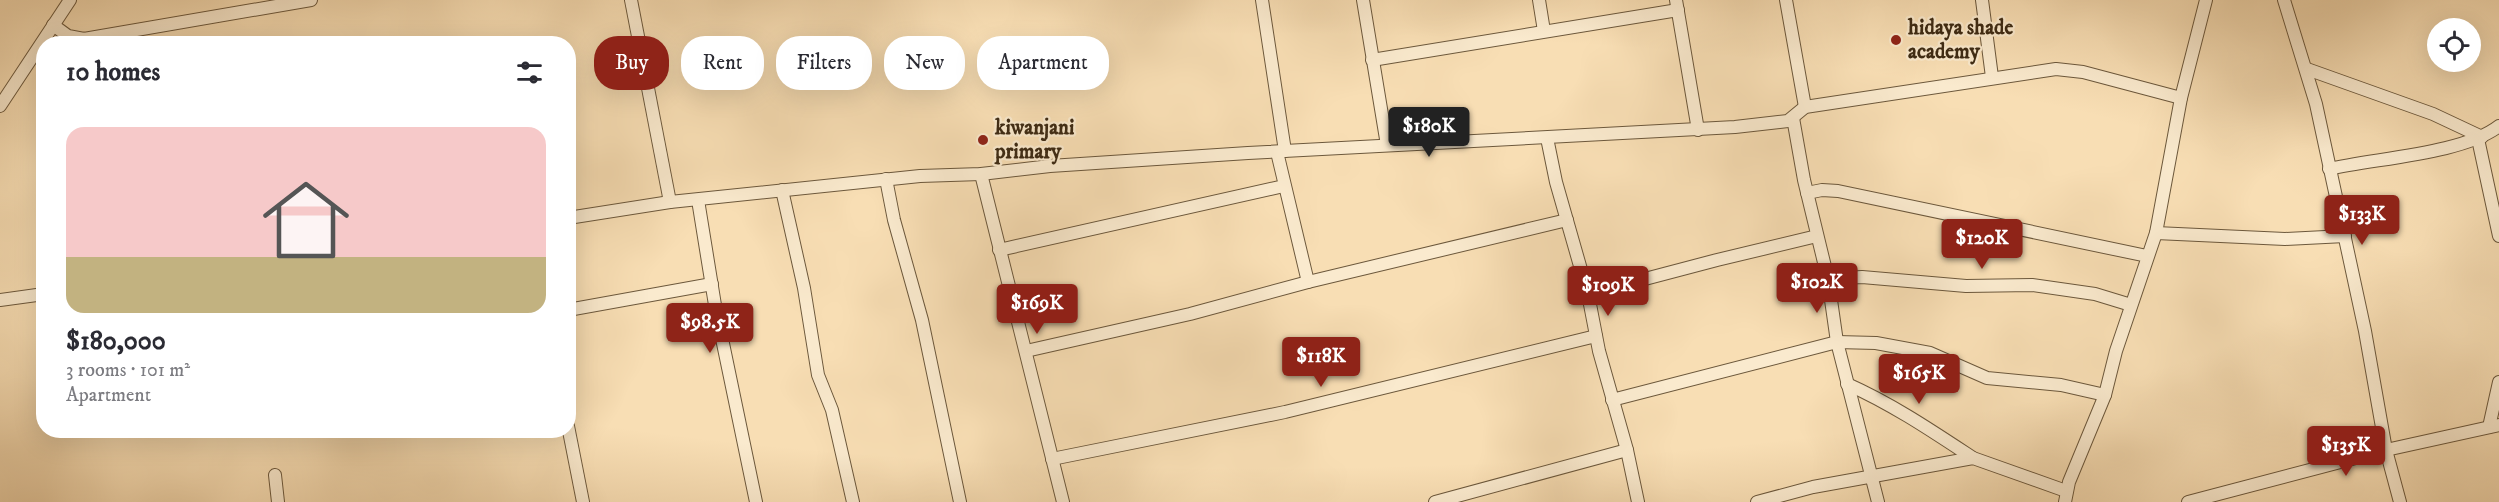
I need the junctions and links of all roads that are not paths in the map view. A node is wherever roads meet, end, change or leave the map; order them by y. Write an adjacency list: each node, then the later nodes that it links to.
1 (70, 0): 13 (street)
2 (311, 0): 11 (street)
3 (631, 0): 39 (street)
4 (1262, 0): 31 (street)
5 (1363, 0): 19 (street)
6 (1539, 0): 14 (street)
7 (1786, 0): 24 (street)
8 (1982, 0): 21 (street)
9 (2206, 0): 22 (street)
10 (2284, 0): 20 (street)
11 (255, 5): 17 (street)
12 (1677, 5): 14 (street); 27 (street)
13 (53, 25): 15 (street); 16 (street)
14 (1544, 31): 19 (street)
15 (46, 36)
16 (68, 36)
17 (99, 36)
18 (36, 51): 23 (street)
19 (1372, 60): 30 (street)
20 (2307, 69): 29 (street); 32 (street)
21 (1992, 77): 22 (street); 24 (street)
22 (2181, 98): 42 (street)
23 (0, 106)
24 (1805, 107): 25 (street)
25 (1793, 118): 27 (street); 37 (street)
26 (2499, 126): 29 (street)
27 (1698, 130): 28 (street)
28 (1547, 138): 30 (street); 41 (street)
29 (2480, 138): 32 (street); 45 (street)
30 (1387, 145): 31 (street)
31 (1281, 152): 33 (street); 35 (street)
32 (2329, 169): 44 (street)
33 (981, 174): 34 (street); 46 (street)
34 (886, 179): 36 (street); 76 (street)
35 (1284, 186): 46 (street); 49 (street)
36 (782, 190): 38 (street); 75 (street)
37 (1807, 193): 43 (street); 47 (street)
38 (698, 200): 39 (street); 50 (street)
39 (670, 202): 40 (street)
40 (576, 217)
41 (1567, 220): 49 (street); 51 (street)
42 (2156, 233): 44 (street); 47 (street)
43 (1817, 236): 48 (street); 51 (street)
44 (2344, 236): 66 (street)
45 (2499, 236)
46 (999, 250): 58 (street)
47 (2147, 256): 54 (street)
48 (1827, 279): 54 (street); 57 (street)
49 (1308, 282): 58 (street)
50 (712, 284): 55 (street); 74 (street)
51 (1588, 294): 56 (street)
52 (36, 295): 53 (street)
53 (0, 300)
54 (2131, 305): 61 (street)
55 (576, 309)
56 (1596, 336): 62 (street); 68 (street)
57 (1837, 342): 60 (street); 61 (street); 62 (street)
58 (1026, 351): 68 (street)
59 (2499, 382): 63 (street)
60 (1847, 384): 67 (street); 70 (street)
61 (2105, 395): 71 (street)
62 (1612, 400): 65 (street)
63 (2494, 426): 66 (street)
64 (570, 438): 73 (street)
65 (1627, 450): 78 (street); 79 (street)
66 (2386, 450): 82 (street); 83 (street)
67 (1973, 458): 70 (street); 71 (street)
68 (1052, 459): 77 (street)
69 (275, 475): 72 (street)
70 (1872, 477): 80 (street); 81 (street)
71 (2066, 496)
72 (278, 502)
73 (583, 502)
74 (756, 502)
75 (853, 502)
76 (960, 502)
77 (1063, 502)
78 (1435, 502)
79 (1638, 502)
80 (1757, 502)
81 (1878, 502)
82 (2188, 502)
83 (2400, 502)

